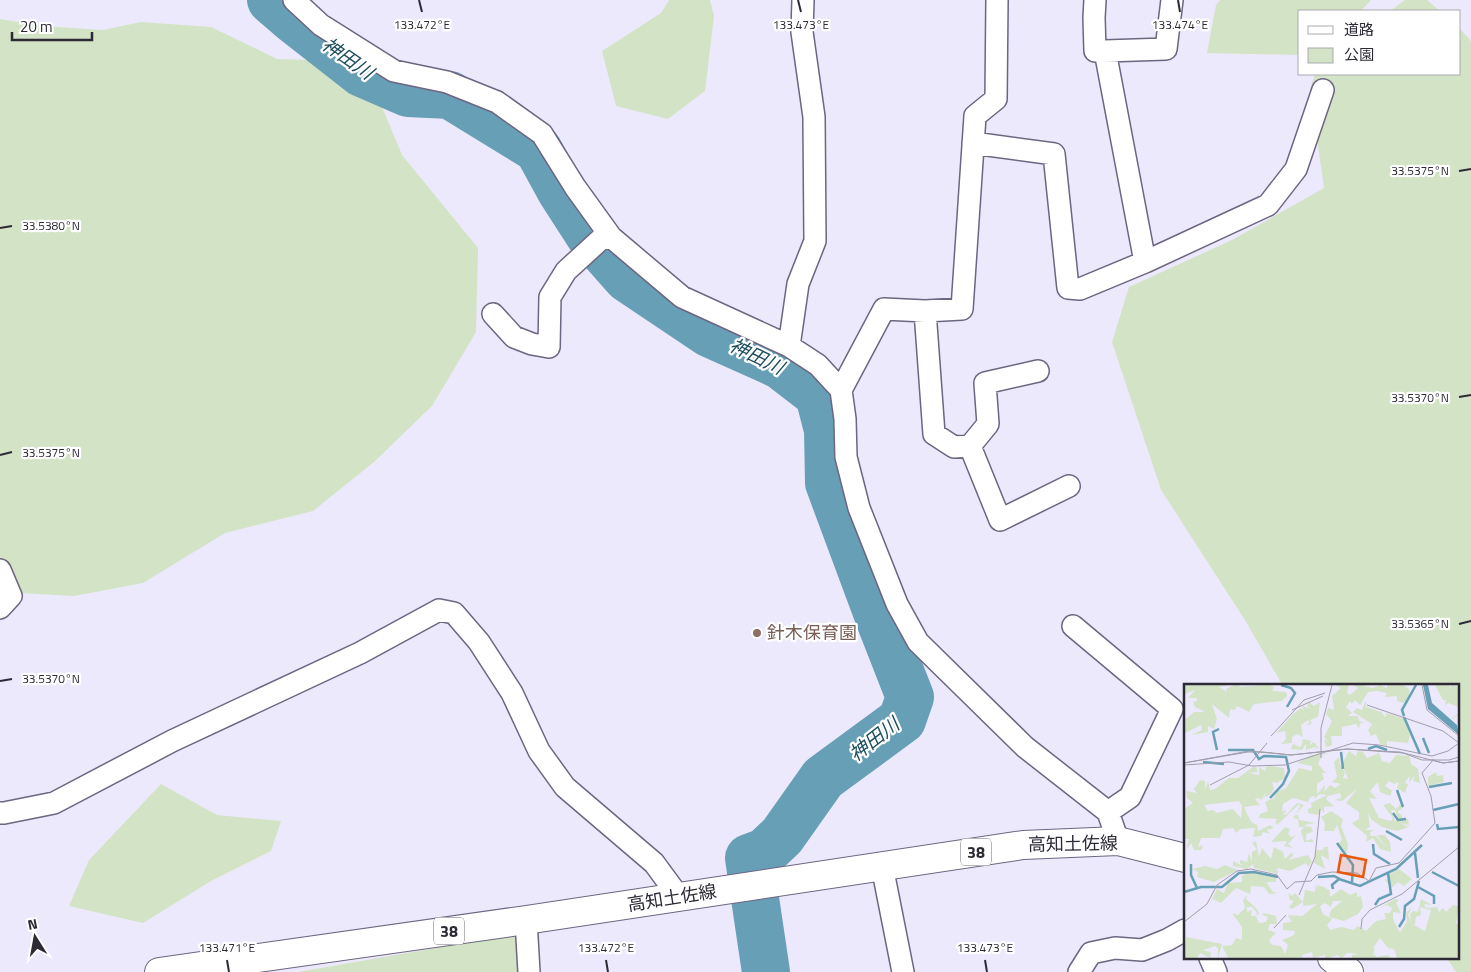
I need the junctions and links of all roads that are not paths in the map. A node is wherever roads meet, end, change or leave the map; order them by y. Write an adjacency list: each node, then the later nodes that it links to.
1 (294, 0): 9 (street)
2 (803, 0): 13 (street)
3 (996, 0): 8 (street)
4 (1095, 0): 6 (street)
5 (1172, 0): 6 (street)
6 (1105, 51): 10 (street)
7 (1323, 90): 10 (street)
8 (974, 143): 10 (street); 11 (street)
9 (611, 237): 12 (street); 13 (street)
10 (1145, 262)
11 (925, 312): 15 (street); 16 (street)
12 (493, 314)
13 (789, 346): 15 (street)
14 (1038, 370): 16 (street)
15 (841, 390): 21 (street)
16 (970, 446): 17 (street)
17 (1069, 486)
18 (0, 570): 19 (street)
19 (0, 608)
20 (1073, 626): 21 (street)
21 (1108, 812): 23 (street)
22 (0, 813): 26 (street)
23 (1118, 841): 24 (main road, 高知土佐線 / 38); 25 (main road, 高知土佐線 / 38)
24 (1184, 858)
25 (882, 866): 26 (main road, 高知土佐線 / 38); 33 (street)
26 (679, 897): 27 (main road, 高知土佐線 / 38)
27 (526, 920): 31 (main road, 高知土佐線 / 38); 32 (street)
28 (1184, 931): 34 (street)
29 (1211, 960): 35 (street)
30 (1334, 960): 36 (main road)
31 (159, 972)
32 (529, 972)
33 (903, 972)
34 (1079, 972)
35 (1216, 972)
36 (1349, 972)

